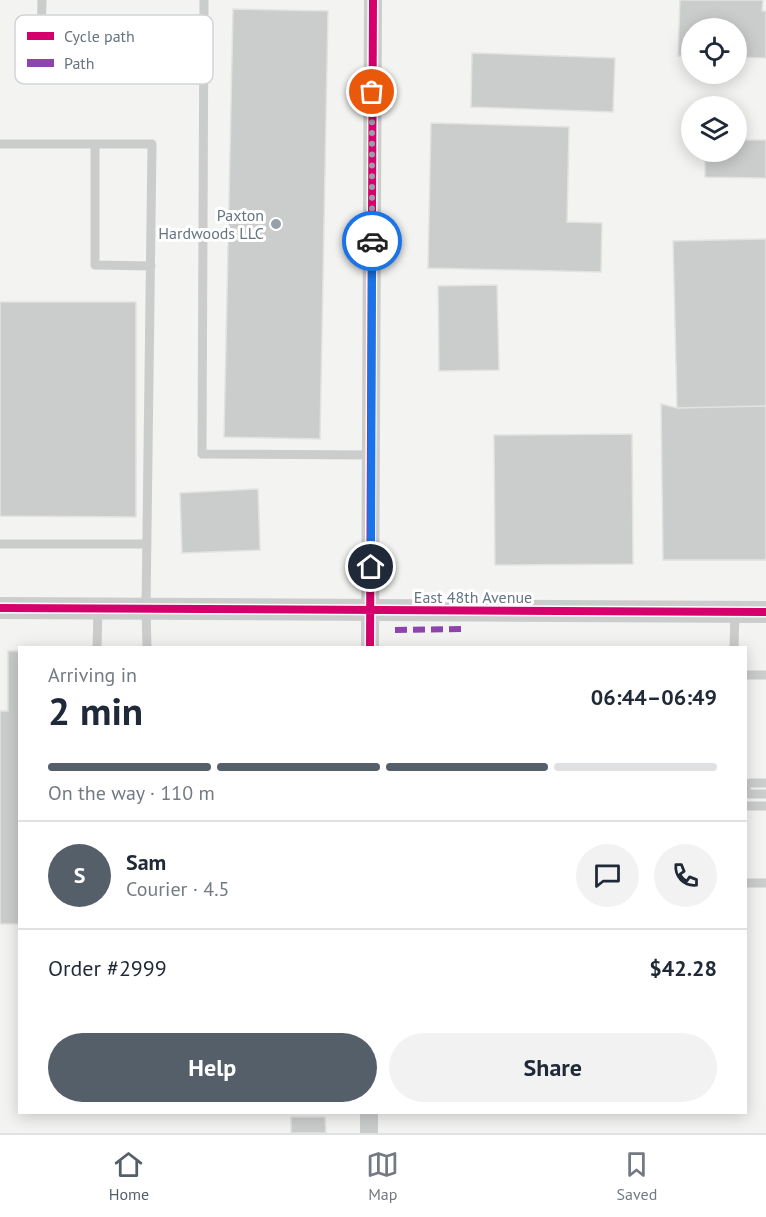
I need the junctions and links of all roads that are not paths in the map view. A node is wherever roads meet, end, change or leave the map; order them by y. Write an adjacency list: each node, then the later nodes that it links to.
1 (42, 0): 4 (lane)
2 (204, 0): 5 (lane)
3 (373, 0): 10 (street)
4 (42, 15)
5 (204, 15)
6 (204, 84): 10 (lane)
7 (0, 144): 8 (lane)
8 (95, 144): 9 (lane); 9 (lane)
9 (151, 266): 12 (lane)
10 (371, 455): 16 (street)
11 (0, 544): 12 (lane)
12 (147, 544): 15 (lane)
13 (0, 608): 14 (street, East 48th Avenue)
14 (98, 609): 15 (street, East 48th Avenue); 19 (lane)
15 (147, 609): 16 (street, East 48th Avenue); 20 (lane)
16 (370, 610): 17 (street, East 48th Avenue); 21 (street)
17 (735, 611): 18 (street, East 48th Avenue); 22 (lane)
18 (766, 612)
19 (97, 646)
20 (147, 646)
21 (370, 646)
22 (734, 646)
23 (747, 675): 24 (lane)
24 (766, 675)
25 (766, 783): 26 (lane)
26 (747, 787)
27 (747, 790): 28 (lane)
28 (766, 794)
29 (747, 806): 30 (lane)
30 (766, 806)
31 (747, 883): 32 (lane)
32 (766, 883)
33 (369, 1114): 34 (street)
34 (369, 1133)

